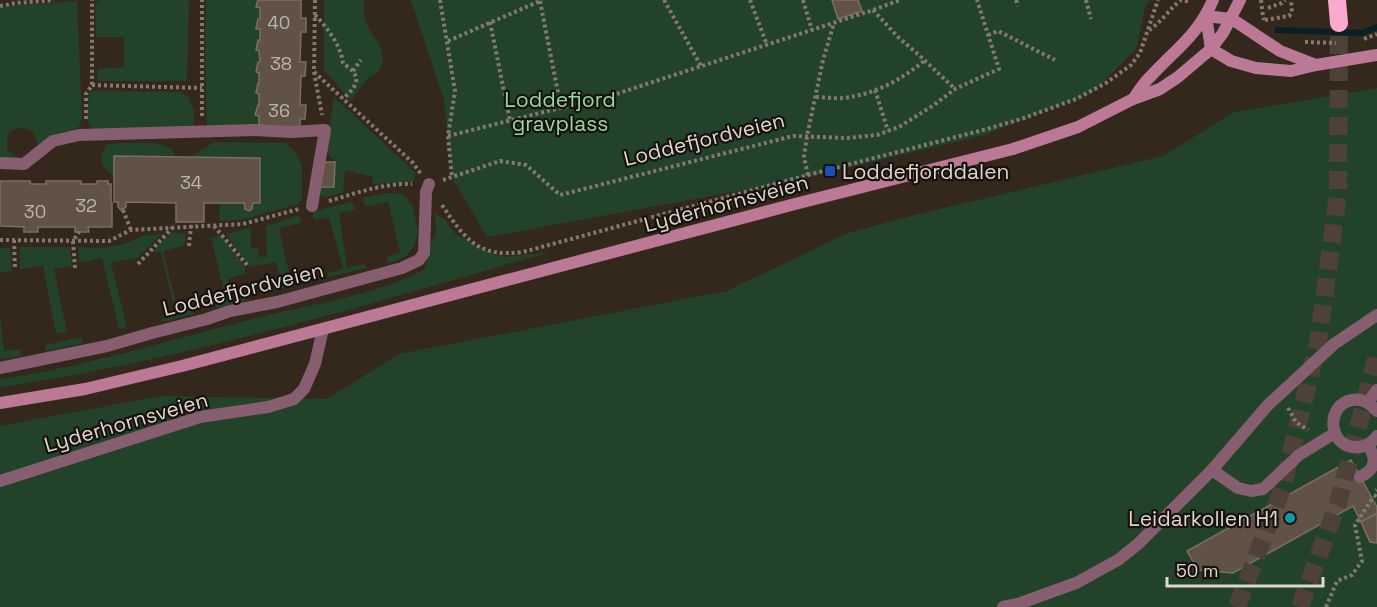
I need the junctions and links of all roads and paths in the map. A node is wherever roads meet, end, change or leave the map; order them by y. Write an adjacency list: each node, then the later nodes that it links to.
1 (54, 0): 23 (path)
2 (92, 0): 55 (path)
3 (202, 0): 56 (path)
4 (315, 0): 28 (path)
5 (440, 0): 41 (path)
6 (541, 0): 33 (path); 62 (path)
7 (664, 0): 52 (path)
8 (750, 0): 45 (path)
9 (803, 0): 37 (path)
10 (878, 0): 25 (path)
11 (900, 0): 25 (path)
12 (976, 0): 40 (path, Loddefjordveien)
13 (1016, 0): 24 (path)
14 (1086, 0): 30 (path)
15 (1158, 0): 38 (path)
16 (1213, 0): 29 (main road, Lyderhornsveien)
17 (1240, 0): 31 (main road, Lyderhornsveien)
18 (1261, 0): 32 (path)
19 (1285, 0): 26 (path)
20 (1337, 0): 35 (highway)
21 (1190, 2): 38 (path)
22 (1291, 2): 32 (path)
23 (0, 6)
24 (1018, 6)
25 (880, 7): 27 (path)
26 (1268, 8)
27 (873, 10): 34 (path); 50 (path)
28 (315, 14): 53 (path); 54 (path)
29 (1206, 16): 31 (main road); 46 (main road); 61 (main road, Lyderhornsveien)
30 (1091, 19)
31 (1231, 19): 46 (main road, Lyderhornsveien); 51 (main road)
32 (1265, 20): 36 (path)
33 (490, 22): 41 (path); 63 (path)
34 (834, 23): 37 (path); 59 (path)
35 (1339, 23)
36 (1268, 29)
37 (812, 30): 45 (path)
38 (1148, 30): 71 (path)
39 (1377, 34): 42 (path)
40 (988, 35): 49 (path); 57 (path, Loddefjordveien)
41 (447, 41): 68 (path)
42 (1356, 41)
43 (1301, 42): 44 (path)
44 (1345, 43)
45 (767, 45): 52 (path)
46 (1211, 49): 51 (main road); 61 (main road, Lyderhornsveien)
47 (1377, 55): 51 (main road)
48 (361, 60): 53 (path)
49 (1055, 60)
50 (924, 61): 57 (path); 58 (path)
51 (1316, 65)
52 (701, 66): 62 (path)
53 (353, 71): 60 (path)
54 (314, 72): 60 (path); 64 (path)
55 (92, 85): 56 (path); 67 (path)
56 (202, 88): 66 (path)
57 (955, 89): 65 (path, Loddefjordveien)
58 (875, 90): 59 (path); 65 (path)
59 (816, 97): 69 (path)
60 (343, 99): 73 (path)
61 (1133, 99): 94 (main road, Lyderhornsveien)
62 (561, 108): 63 (path)
63 (510, 121): 68 (path)
64 (325, 130): 66 (street); 76 (street)
65 (888, 131): 69 (path, Loddefjordveien)
66 (202, 132): 67 (street)
67 (86, 134): 70 (street)
68 (448, 136): 72 (path)
69 (807, 136): 71 (path); 72 (path, Loddefjordveien)
70 (0, 162)
71 (808, 175): 73 (path)
72 (452, 178): 73 (path, Loddefjordveien)
73 (429, 184): 74 (path, Loddefjordveien); 95 (street, Loddefjordveien)
74 (358, 193): 75 (path); 76 (path, Loddefjordveien)
75 (360, 200)
76 (312, 206): 79 (path, Loddefjordveien)
77 (123, 210): 81 (path)
78 (191, 224): 79 (path, Loddefjordveien); 80 (path, Loddefjordveien); 88 (path)
79 (213, 225): 90 (path)
80 (173, 228): 81 (path, Loddefjordveien); 89 (path)
81 (131, 230): 87 (path, Loddefjordveien)
82 (31, 232): 86 (path)
83 (79, 232): 87 (path)
84 (0, 240): 85 (path, Loddefjordveien)
85 (14, 240): 86 (path, Loddefjordveien); 92 (path)
86 (32, 240): 87 (path, Loddefjordveien)
87 (73, 241): 91 (path)
88 (189, 246)
89 (138, 264)
90 (248, 266)
91 (75, 268)
92 (15, 270)
93 (1377, 315): 103 (street)
94 (323, 329): 97 (main road, Lyderhornsveien); 105 (street, Lyderhornsveien)
95 (0, 368)
96 (1377, 390): 99 (street)
97 (0, 404)
98 (1287, 407): 100 (path)
99 (1372, 407): 101 (street)
100 (1312, 432)
101 (1335, 434): 102 (street); 103 (street)
102 (1373, 440): 104 (street)
103 (1212, 470): 107 (street)
104 (1360, 477)
105 (0, 482)
106 (1375, 495): 108 (path)
107 (1003, 607)
108 (1326, 607)

